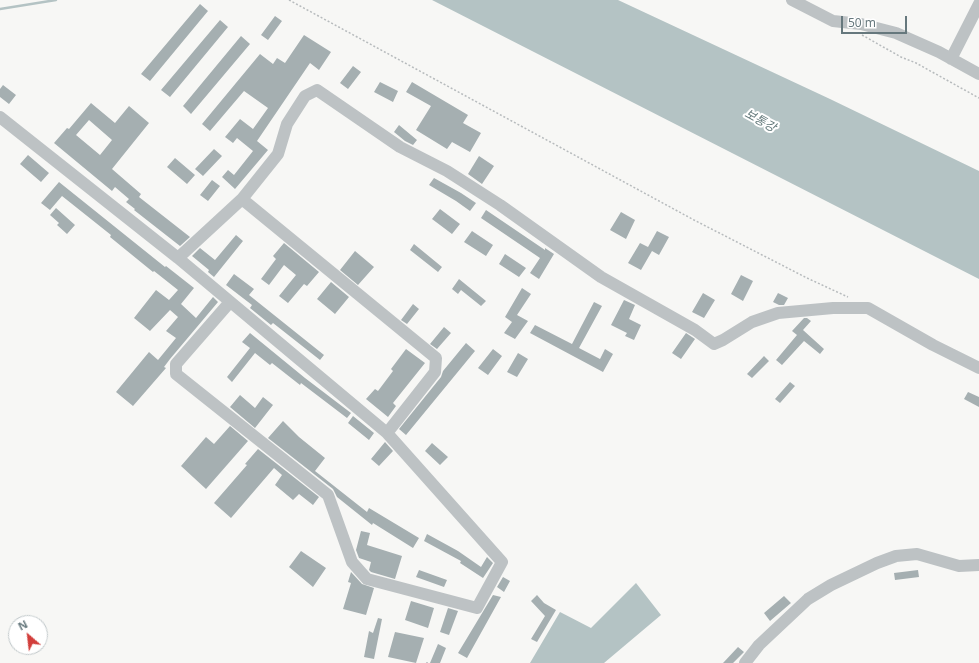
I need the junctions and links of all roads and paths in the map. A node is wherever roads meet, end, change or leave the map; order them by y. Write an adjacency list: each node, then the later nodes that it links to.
1 (288, 0): 11 (path)
2 (792, 0): 5 (street)
3 (979, 4): 5 (street)
4 (860, 35): 7 (path)
5 (951, 59): 6 (street)
6 (979, 74)
7 (979, 98)
8 (0, 117): 10 (street)
9 (242, 200): 10 (street); 13 (street); 14 (street)
10 (178, 258): 12 (street)
11 (853, 300)
12 (230, 302): 14 (street); 14 (street)
13 (979, 368)
14 (387, 433)
15 (979, 565): 16 (street)
16 (745, 663)

